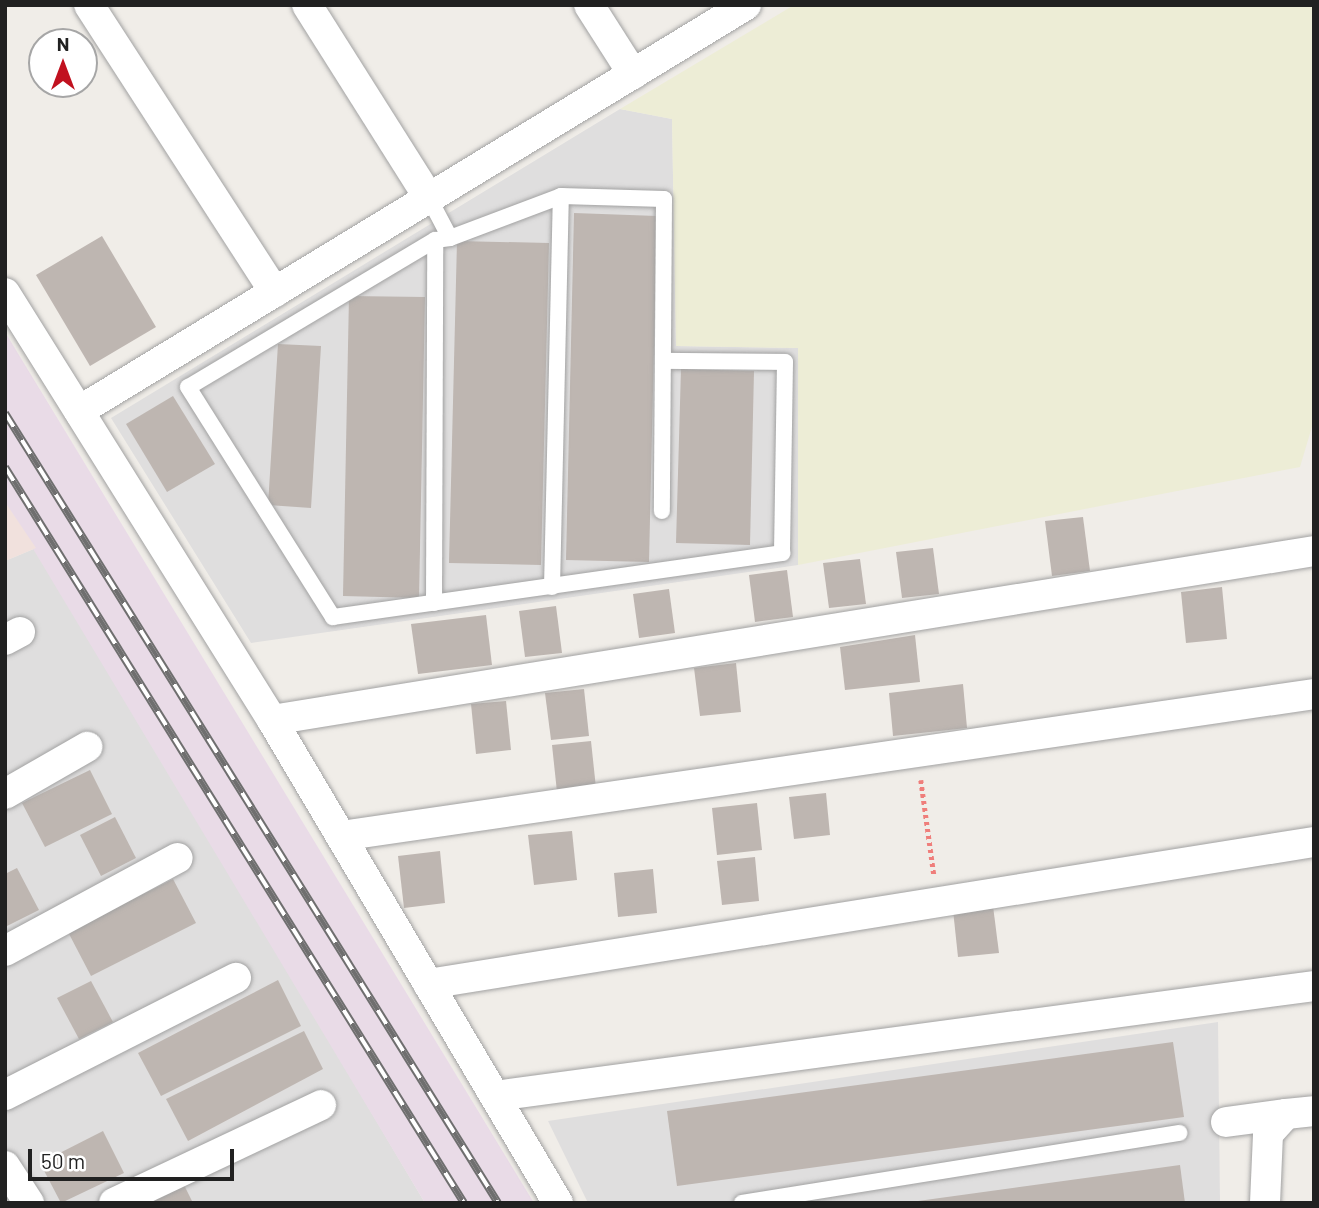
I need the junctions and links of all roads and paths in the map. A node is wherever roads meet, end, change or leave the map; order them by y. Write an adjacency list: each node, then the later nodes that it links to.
1 (89, 5): 9 (street)
2 (307, 5): 7 (street)
3 (589, 5): 5 (street)
4 (746, 5): 5 (street)
5 (633, 74): 7 (street)
6 (561, 196): 8 (lane); 11 (lane); 15 (lane)
7 (429, 198): 8 (lane); 9 (street)
8 (442, 239): 16 (lane); 16 (lane)
9 (275, 292): 12 (street)
10 (5, 293): 12 (street)
11 (664, 361): 13 (lane); 15 (lane)
12 (79, 411): 18 (street)
13 (662, 511)
14 (1314, 551): 18 (street)
15 (552, 587): 16 (lane)
16 (434, 603)
17 (1314, 694): 20 (street)
18 (272, 720): 22 (street)
19 (87, 747): 21 (street)
20 (918, 755): 22 (street); 25 (path)
21 (5, 794)
22 (341, 836): 28 (street)
23 (1314, 842): 25 (street)
24 (178, 858): 26 (street)
25 (937, 903): 28 (street)
26 (5, 951)
27 (236, 978): 30 (street)
28 (428, 984): 31 (street)
29 (1314, 986): 31 (street)
30 (5, 1095)
31 (495, 1096): 39 (street)
32 (321, 1105): 38 (street)
33 (1300, 1113): 34 (street); 41 (street)
34 (1226, 1122)
35 (1179, 1133): 40 (lane)
36 (5, 1166): 37 (street)
37 (29, 1203)
38 (114, 1203)
39 (558, 1203)
40 (742, 1203)
41 (1265, 1203)

